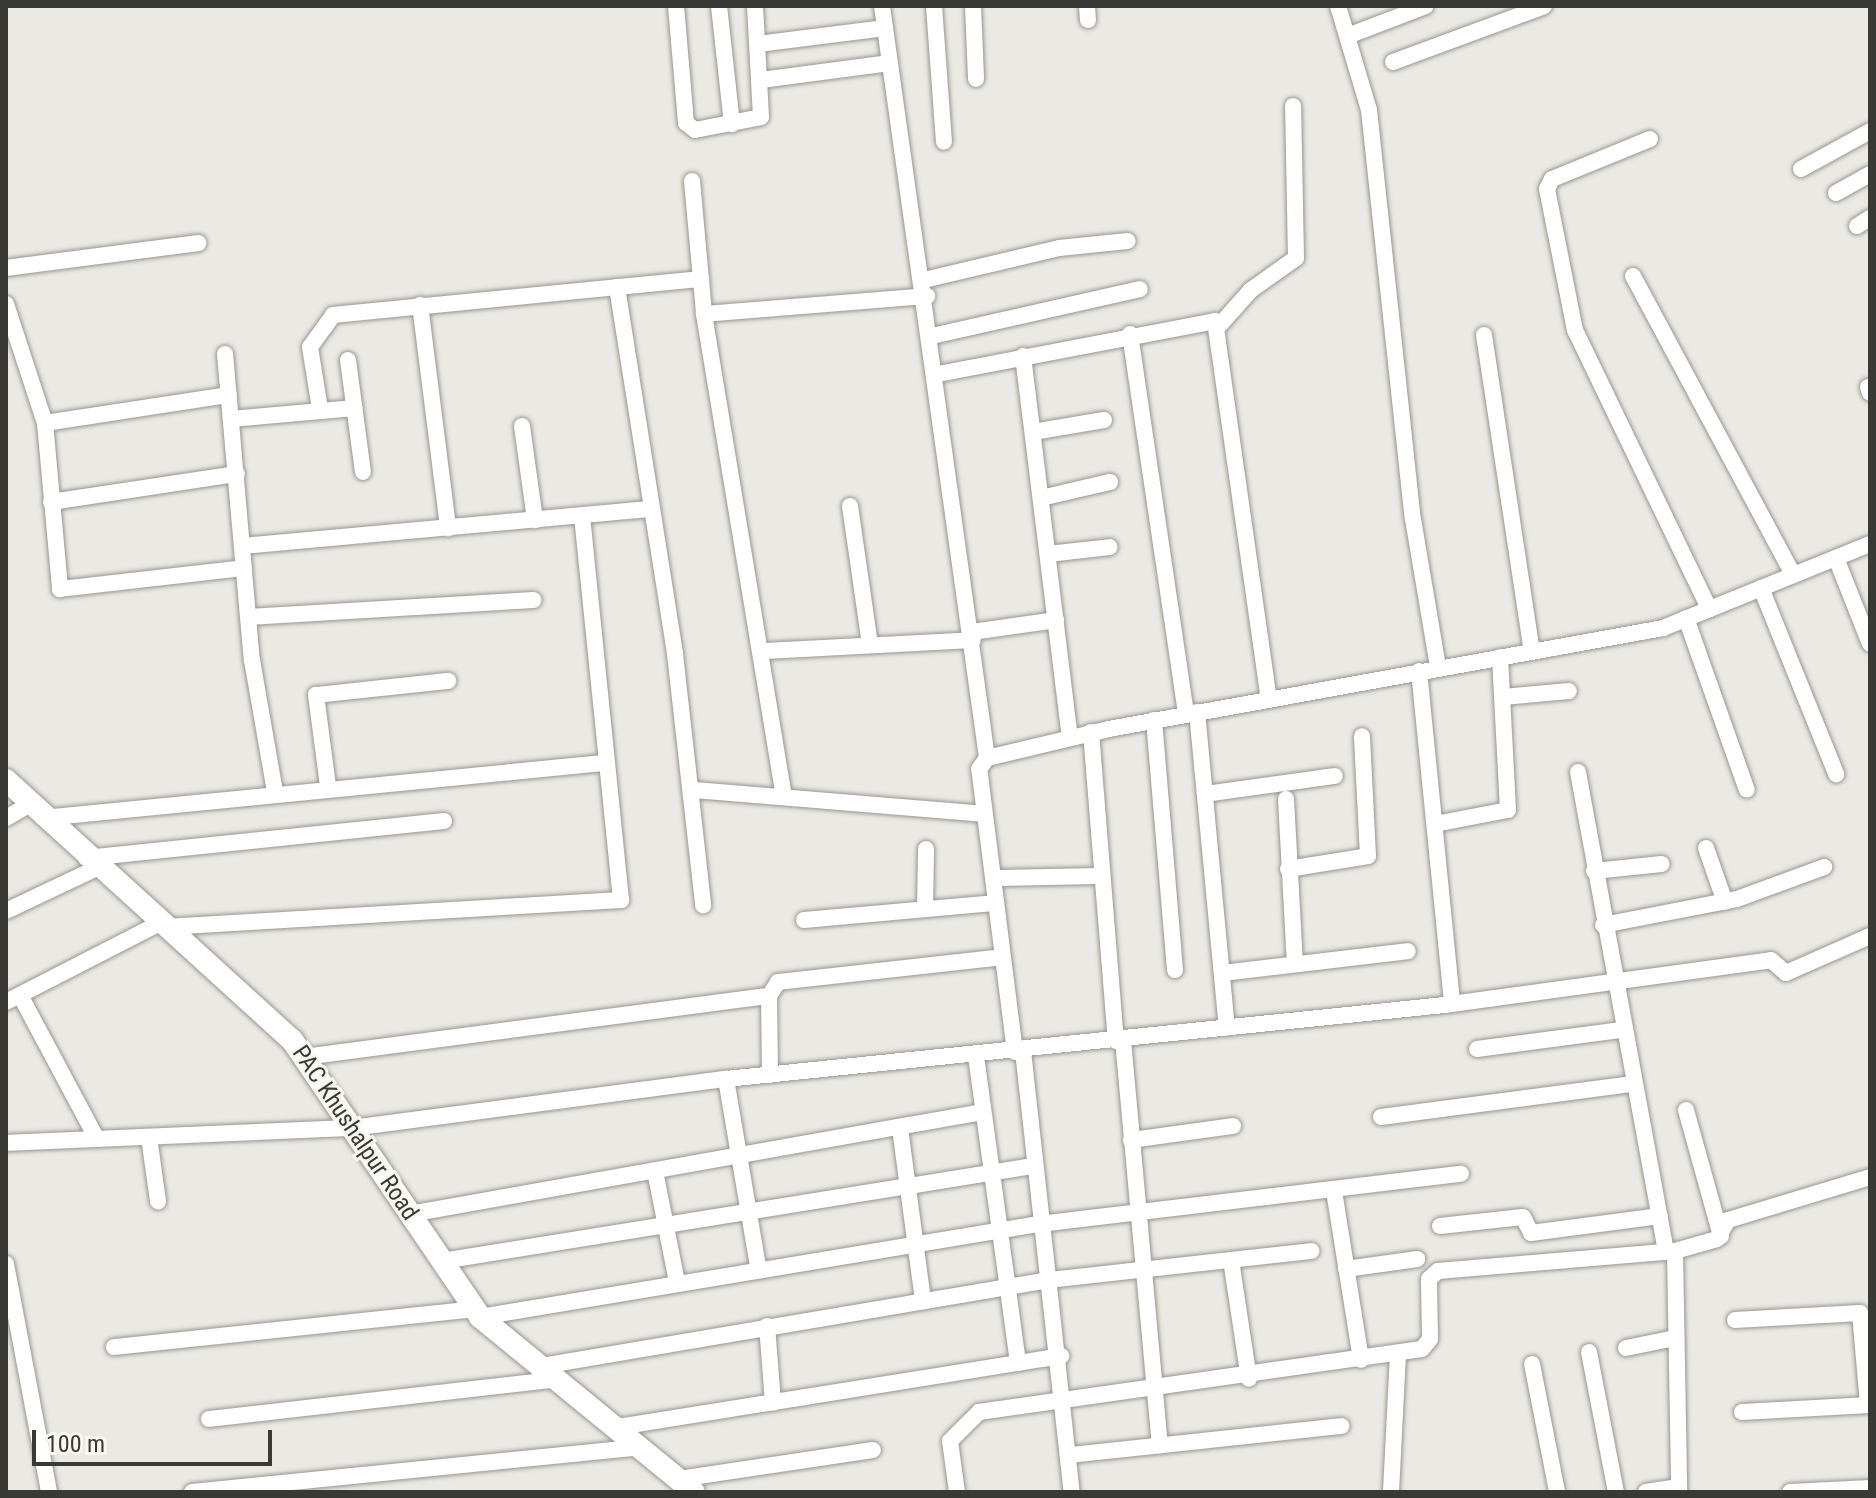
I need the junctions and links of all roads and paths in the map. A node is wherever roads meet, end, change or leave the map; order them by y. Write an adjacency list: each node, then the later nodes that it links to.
1 (676, 6): 19 (street)
2 (719, 6): 19 (street)
3 (755, 6): 13 (street)
4 (882, 6): 11 (street)
5 (934, 6): 22 (street)
6 (973, 6): 16 (street)
7 (1338, 6): 12 (street)
8 (1426, 6): 10 (street)
9 (1541, 7): 14 (street)
10 (1388, 13): 12 (street)
11 (885, 28): 13 (street); 15 (street)
12 (1350, 35): 83 (street)
13 (758, 44): 17 (street)
14 (1393, 62)
15 (890, 63): 17 (street); 31 (street)
16 (976, 79)
17 (761, 80): 19 (street)
18 (1293, 106): 38 (street)
19 (732, 124)
20 (1870, 131): 23 (street)
21 (1650, 139): 73 (street)
22 (944, 142)
23 (1801, 169)
24 (1870, 174): 26 (street)
25 (692, 181): 32 (street)
26 (1836, 193)
27 (1128, 241): 31 (street)
28 (198, 243): 29 (street)
29 (6, 268)
30 (1633, 276): 70 (street)
31 (924, 278): 37 (street); 41 (street)
32 (701, 279): 33 (street); 37 (street)
33 (617, 287): 35 (street); 60 (street)
34 (1140, 289): 41 (street)
35 (420, 305): 48 (street); 63 (street)
36 (6, 307): 51 (street)
37 (704, 314): 80 (street)
38 (1218, 327): 39 (street); 88 (street)
39 (1130, 334): 43 (street); 89 (street)
40 (1484, 335): 81 (street)
41 (932, 336): 45 (street)
42 (225, 354): 46 (street)
43 (1023, 356): 45 (street); 53 (street)
44 (348, 360): 47 (street)
45 (938, 374): 77 (street)
46 (229, 395): 49 (street); 51 (street)
47 (355, 408): 48 (street); 54 (street)
48 (320, 409): 49 (street)
49 (231, 419): 55 (street)
50 (1104, 420): 53 (street)
51 (45, 423): 58 (street)
52 (522, 426): 62 (street)
53 (1033, 432): 57 (street)
54 (363, 472)
55 (237, 474): 58 (street); 65 (street)
56 (1110, 482): 57 (street)
57 (1041, 498): 67 (street)
58 (51, 502): 69 (street)
59 (850, 506): 79 (street)
60 (649, 509): 61 (street); 101 (street)
61 (582, 516): 62 (street); 95 (street)
62 (535, 520): 63 (street)
63 (448, 528): 65 (street)
64 (1870, 544): 68 (street)
65 (242, 546): 69 (street)
66 (1110, 547): 67 (street)
67 (1048, 554): 76 (street)
68 (1836, 558): 70 (street); 78 (street)
69 (244, 568): 74 (street)
70 (1793, 575): 71 (street)
71 (1761, 588): 73 (street); 97 (street)
72 (533, 600): 74 (street)
73 (1709, 609): 75 (street)
74 (248, 617): 103 (street)
75 (1686, 618): 81 (street); 102 (street)
76 (1056, 620): 77 (street); 93 (street)
77 (973, 636): 79 (street); 94 (street)
78 (1870, 644)
79 (870, 645): 80 (street)
80 (765, 651): 105 (street)
81 (1532, 651): 82 (street)
82 (1500, 657): 83 (street); 87 (street)
83 (1438, 667): 84 (street)
84 (1419, 671): 88 (street); 111 (street)
85 (448, 681): 100 (street)
86 (1569, 691): 87 (street)
87 (1503, 697): 111 (street)
88 (1269, 699): 89 (street)
89 (1192, 713): 90 (street); 104 (street)
90 (1154, 720): 91 (street); 133 (street)
91 (1091, 732): 93 (street); 119 (street)
92 (1362, 736): 117 (street)
93 (1070, 737): 94 (street)
94 (987, 758): 108 (street)
95 (603, 763): 100 (street); 127 (street)
96 (1578, 772): 118 (street)
97 (1836, 774)
98 (1335, 776): 104 (street)
99 (6, 780): 107 (main road, PAC Khushalpur Road)
100 (328, 786): 103 (street)
101 (693, 790): 105 (street); 123 (street)
102 (1747, 790)
103 (275, 792): 107 (street)
104 (1205, 794): 134 (street)
105 (784, 796): 108 (street)
106 (1286, 799): 117 (street)
107 (34, 812): 109 (street); 114 (main road, PAC Khushalpur Road)
108 (984, 814): 120 (street)
109 (6, 818)
110 (444, 821): 114 (street)
111 (1435, 824): 138 (street)
112 (1706, 848): 121 (street)
113 (926, 849): 124 (street)
114 (91, 863): 125 (street); 127 (main road, PAC Khushalpur Road)
115 (1662, 864): 118 (street)
116 (1824, 867): 121 (street)
117 (1288, 869): 132 (street)
118 (1594, 871): 128 (street)
119 (1102, 876): 120 (street); 141 (street)
120 (993, 878): 122 (street)
121 (1725, 902): 128 (street)
122 (996, 903): 124 (street); 131 (street)
123 (703, 905)
124 (925, 909): 126 (street)
125 (6, 911)
126 (804, 920)
127 (162, 925): 137 (street); 145 (main road, PAC Khushalpur Road)
128 (1603, 925): 135 (street)
129 (1870, 936): 135 (street)
130 (1408, 951): 132 (street)
131 (1003, 957): 136 (street); 143 (street)
132 (1295, 964): 134 (street)
133 (1175, 970)
134 (1222, 973): 139 (street)
135 (1612, 981): 138 (street); 140 (street)
136 (769, 996): 145 (street); 146 (street)
137 (13, 998): 156 (street)
138 (1452, 1001): 139 (street)
139 (1227, 1028): 141 (street)
140 (1622, 1030): 142 (street); 148 (street)
141 (1119, 1041): 143 (street); 157 (street)
142 (1477, 1049)
143 (1019, 1052): 144 (street); 160 (street)
144 (976, 1056): 146 (street); 150 (street)
145 (304, 1057): 153 (main road, PAC Khushalpur Road)
146 (770, 1075): 147 (street)
147 (726, 1079): 153 (street); 159 (street)
148 (1633, 1084): 151 (street); 171 (street)
149 (1686, 1110): 176 (street)
150 (982, 1112): 154 (street); 162 (street)
151 (1381, 1117)
152 (1233, 1126): 157 (street)
153 (352, 1128): 155 (street); 169 (main road, PAC Khushalpur Road)
154 (900, 1128): 159 (street); 165 (street)
155 (149, 1137): 156 (street); 167 (street)
156 (97, 1139): 158 (street)
157 (1131, 1140): 170 (street)
158 (6, 1143)
159 (738, 1156): 161 (street); 168 (street)
160 (1033, 1166): 162 (street); 172 (street)
161 (655, 1171): 169 (street); 173 (street)
162 (991, 1173): 165 (street); 175 (street)
163 (1461, 1174): 166 (street)
164 (1870, 1177): 176 (street)
165 (910, 1186): 168 (street); 177 (street)
166 (1334, 1191): 170 (street); 185 (street)
167 (158, 1201)
168 (748, 1212): 173 (street); 184 (street)
169 (410, 1214): 182 (main road, PAC Khushalpur Road)
170 (1138, 1214): 172 (street); 186 (street)
171 (1660, 1216): 174 (street); 179 (street)
172 (1039, 1224): 175 (street); 187 (street)
173 (666, 1225): 182 (street); 188 (street)
174 (1440, 1226)
175 (999, 1230): 177 (street); 189 (street)
176 (1721, 1236): 179 (street)
177 (918, 1242): 184 (street); 190 (street)
178 (1311, 1251): 181 (street)
179 (1670, 1252): 194 (street); 198 (street)
180 (1417, 1259): 185 (street)
181 (1231, 1260): 186 (street); 204 (street)
182 (442, 1261): 191 (main road, PAC Khushalpur Road)
183 (6, 1264): 221 (street)
184 (758, 1267): 188 (street)
185 (1346, 1269): 200 (street)
186 (1142, 1270): 187 (street); 205 (street)
187 (1049, 1280): 189 (street); 199 (street)
188 (677, 1282): 191 (street)
189 (1005, 1287): 190 (street); 201 (street)
190 (923, 1300): 193 (street)
191 (477, 1313): 195 (street); 203 (main road, PAC Khushalpur Road)
192 (1735, 1320): 208 (street)
193 (767, 1326): 203 (street); 207 (street)
194 (1675, 1338): 196 (street); 220 (street)
195 (114, 1347)
196 (1626, 1348)
197 (1589, 1352): 227 (street)
198 (1398, 1354): 200 (street); 225 (street)
199 (1061, 1356): 201 (street); 206 (street)
200 (1361, 1360): 204 (street)
201 (1018, 1363): 207 (street)
202 (1532, 1364): 226 (street)
203 (550, 1373): 210 (street); 212 (main road, PAC Khushalpur Road)
204 (1249, 1379): 205 (street)
205 (1152, 1388): 206 (street); 213 (street)
206 (1065, 1399): 216 (street); 223 (street)
207 (773, 1403): 212 (street)
208 (1869, 1405): 209 (street)
209 (1742, 1412)
210 (209, 1419)
211 (1341, 1426): 213 (street)
212 (618, 1427): 214 (main road, PAC Khushalpur Road)
213 (1160, 1445): 216 (street)
214 (643, 1447): 217 (main road, PAC Khushalpur Road); 218 (street)
215 (873, 1450): 217 (street)
216 (1070, 1455): 224 (street)
217 (686, 1485)
218 (348, 1486): 222 (street)
219 (1870, 1488): 228 (street)
220 (1665, 1490)
221 (49, 1492)
222 (192, 1492)
223 (957, 1492)
224 (1072, 1492)
225 (1391, 1492)
226 (1557, 1492)
227 (1616, 1492)
228 (1790, 1492)

